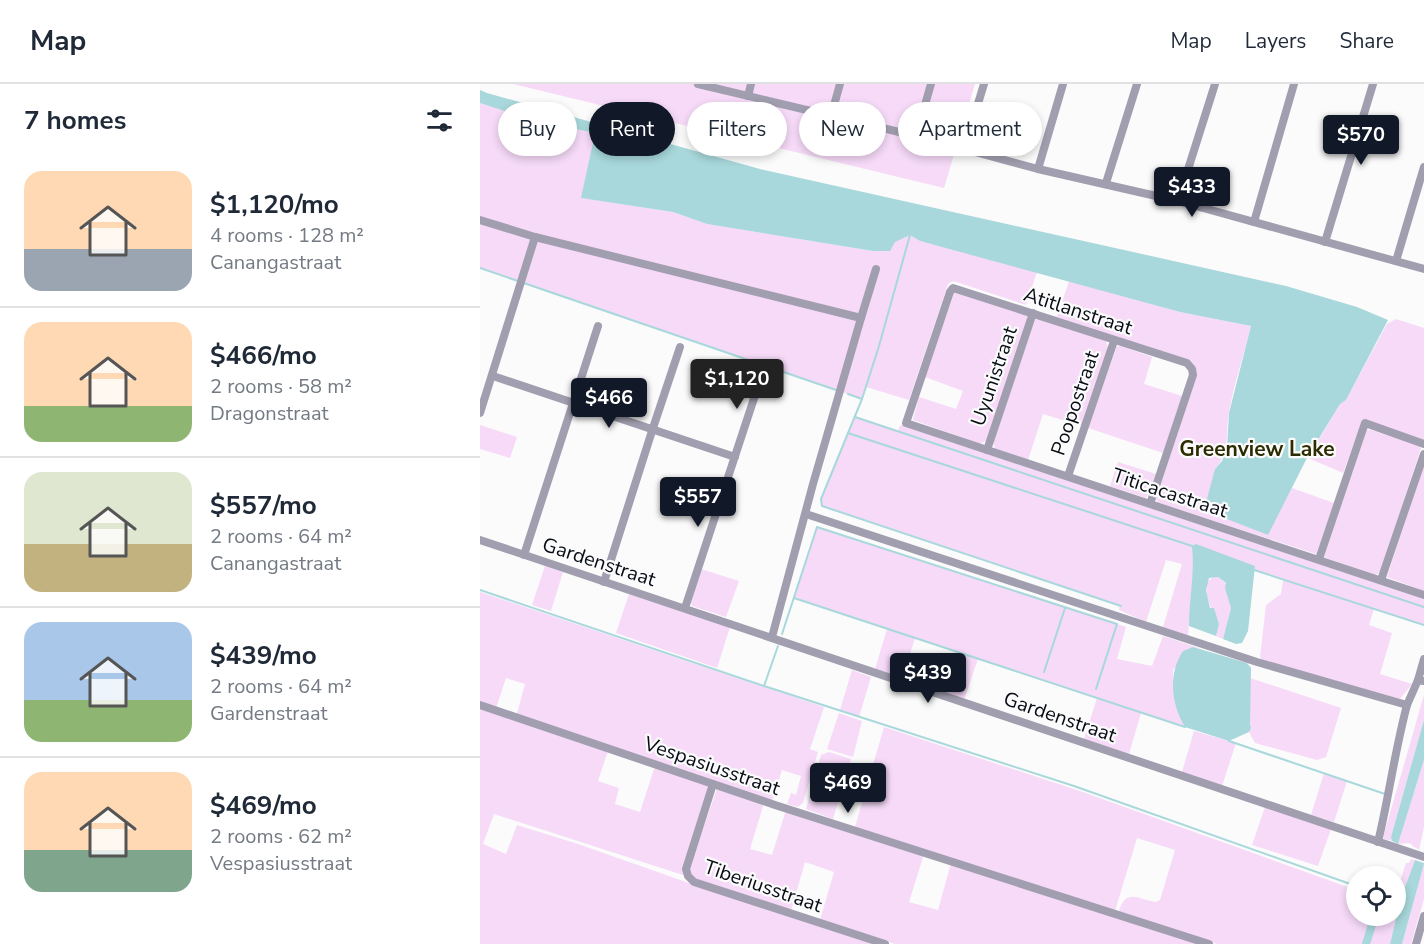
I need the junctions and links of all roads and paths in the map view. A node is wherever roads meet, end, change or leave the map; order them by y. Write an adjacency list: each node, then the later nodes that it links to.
1 (698, 84): 11 (street)
2 (751, 84): 11 (street)
3 (840, 84): 12 (street)
4 (931, 84): 13 (street)
5 (984, 84): 14 (street)
6 (1063, 84): 18 (street)
7 (1137, 84): 19 (street)
8 (1215, 84): 20 (street)
9 (1294, 84): 22 (street)
10 (1373, 84): 24 (street)
11 (748, 96): 15 (street)
12 (835, 102)
13 (926, 102)
14 (978, 102)
15 (799, 108)
16 (990, 156): 18 (street)
17 (1424, 167): 25 (street)
18 (1038, 169): 19 (street)
19 (1106, 183): 20 (street)
20 (1178, 201): 22 (street)
21 (480, 220): 23 (street)
22 (1254, 222): 24 (street)
23 (535, 237): 29 (street); 34 (street)
24 (1325, 242): 25 (street)
25 (1396, 261): 26 (street)
26 (1424, 268)
27 (876, 269): 29 (street)
28 (1033, 313): 31 (street, Atitlanstraat); 37 (street, Atitlanstraat); 40 (street, Uyunistraat)
29 (861, 318): 45 (street)
30 (598, 326): 35 (street)
31 (1114, 341): 43 (street, Poopostraat); 44 (street, Atitlanstraat)
32 (680, 347): 38 (street)
33 (763, 371): 42 (street)
34 (493, 376): 35 (street); 36 (street)
35 (573, 403): 38 (street); 47 (street)
36 (480, 413)
37 (906, 423): 40 (street, Titicacastraat)
38 (652, 431): 42 (street); 50 (street)
39 (1424, 444): 48 (street)
40 (987, 450): 43 (street, Titicacastraat)
41 (1424, 454): 49 (street)
42 (735, 457): 52 (street)
43 (1068, 476): 44 (street, Titicacastraat)
44 (1150, 504): 48 (street, Titicacastraat)
45 (806, 514): 53 (street); 57 (street)
46 (480, 540): 47 (street, Gardenstraat)
47 (524, 555): 50 (street, Gardenstraat)
48 (1319, 560): 49 (street, Titicacastraat)
49 (1381, 580): 51 (street, Titicacastraat)
50 (604, 582): 52 (street, Gardenstraat)
51 (1424, 595)
52 (685, 608): 53 (street, Gardenstraat)
53 (772, 637): 59 (street, Gardenstraat)
54 (1424, 659): 55 (street)
55 (1421, 680): 57 (street)
56 (480, 705): 58 (street, Vespasiusstraat)
57 (1407, 705): 59 (street)
58 (713, 784): 62 (street, Tiberiusstraat); 63 (street, Vespasiusstraat)
59 (1382, 843): 60 (street, Gardenstraat)
60 (1424, 857)
61 (1424, 916): 64 (street)
62 (885, 944)
63 (1209, 944)
64 (1416, 944)

